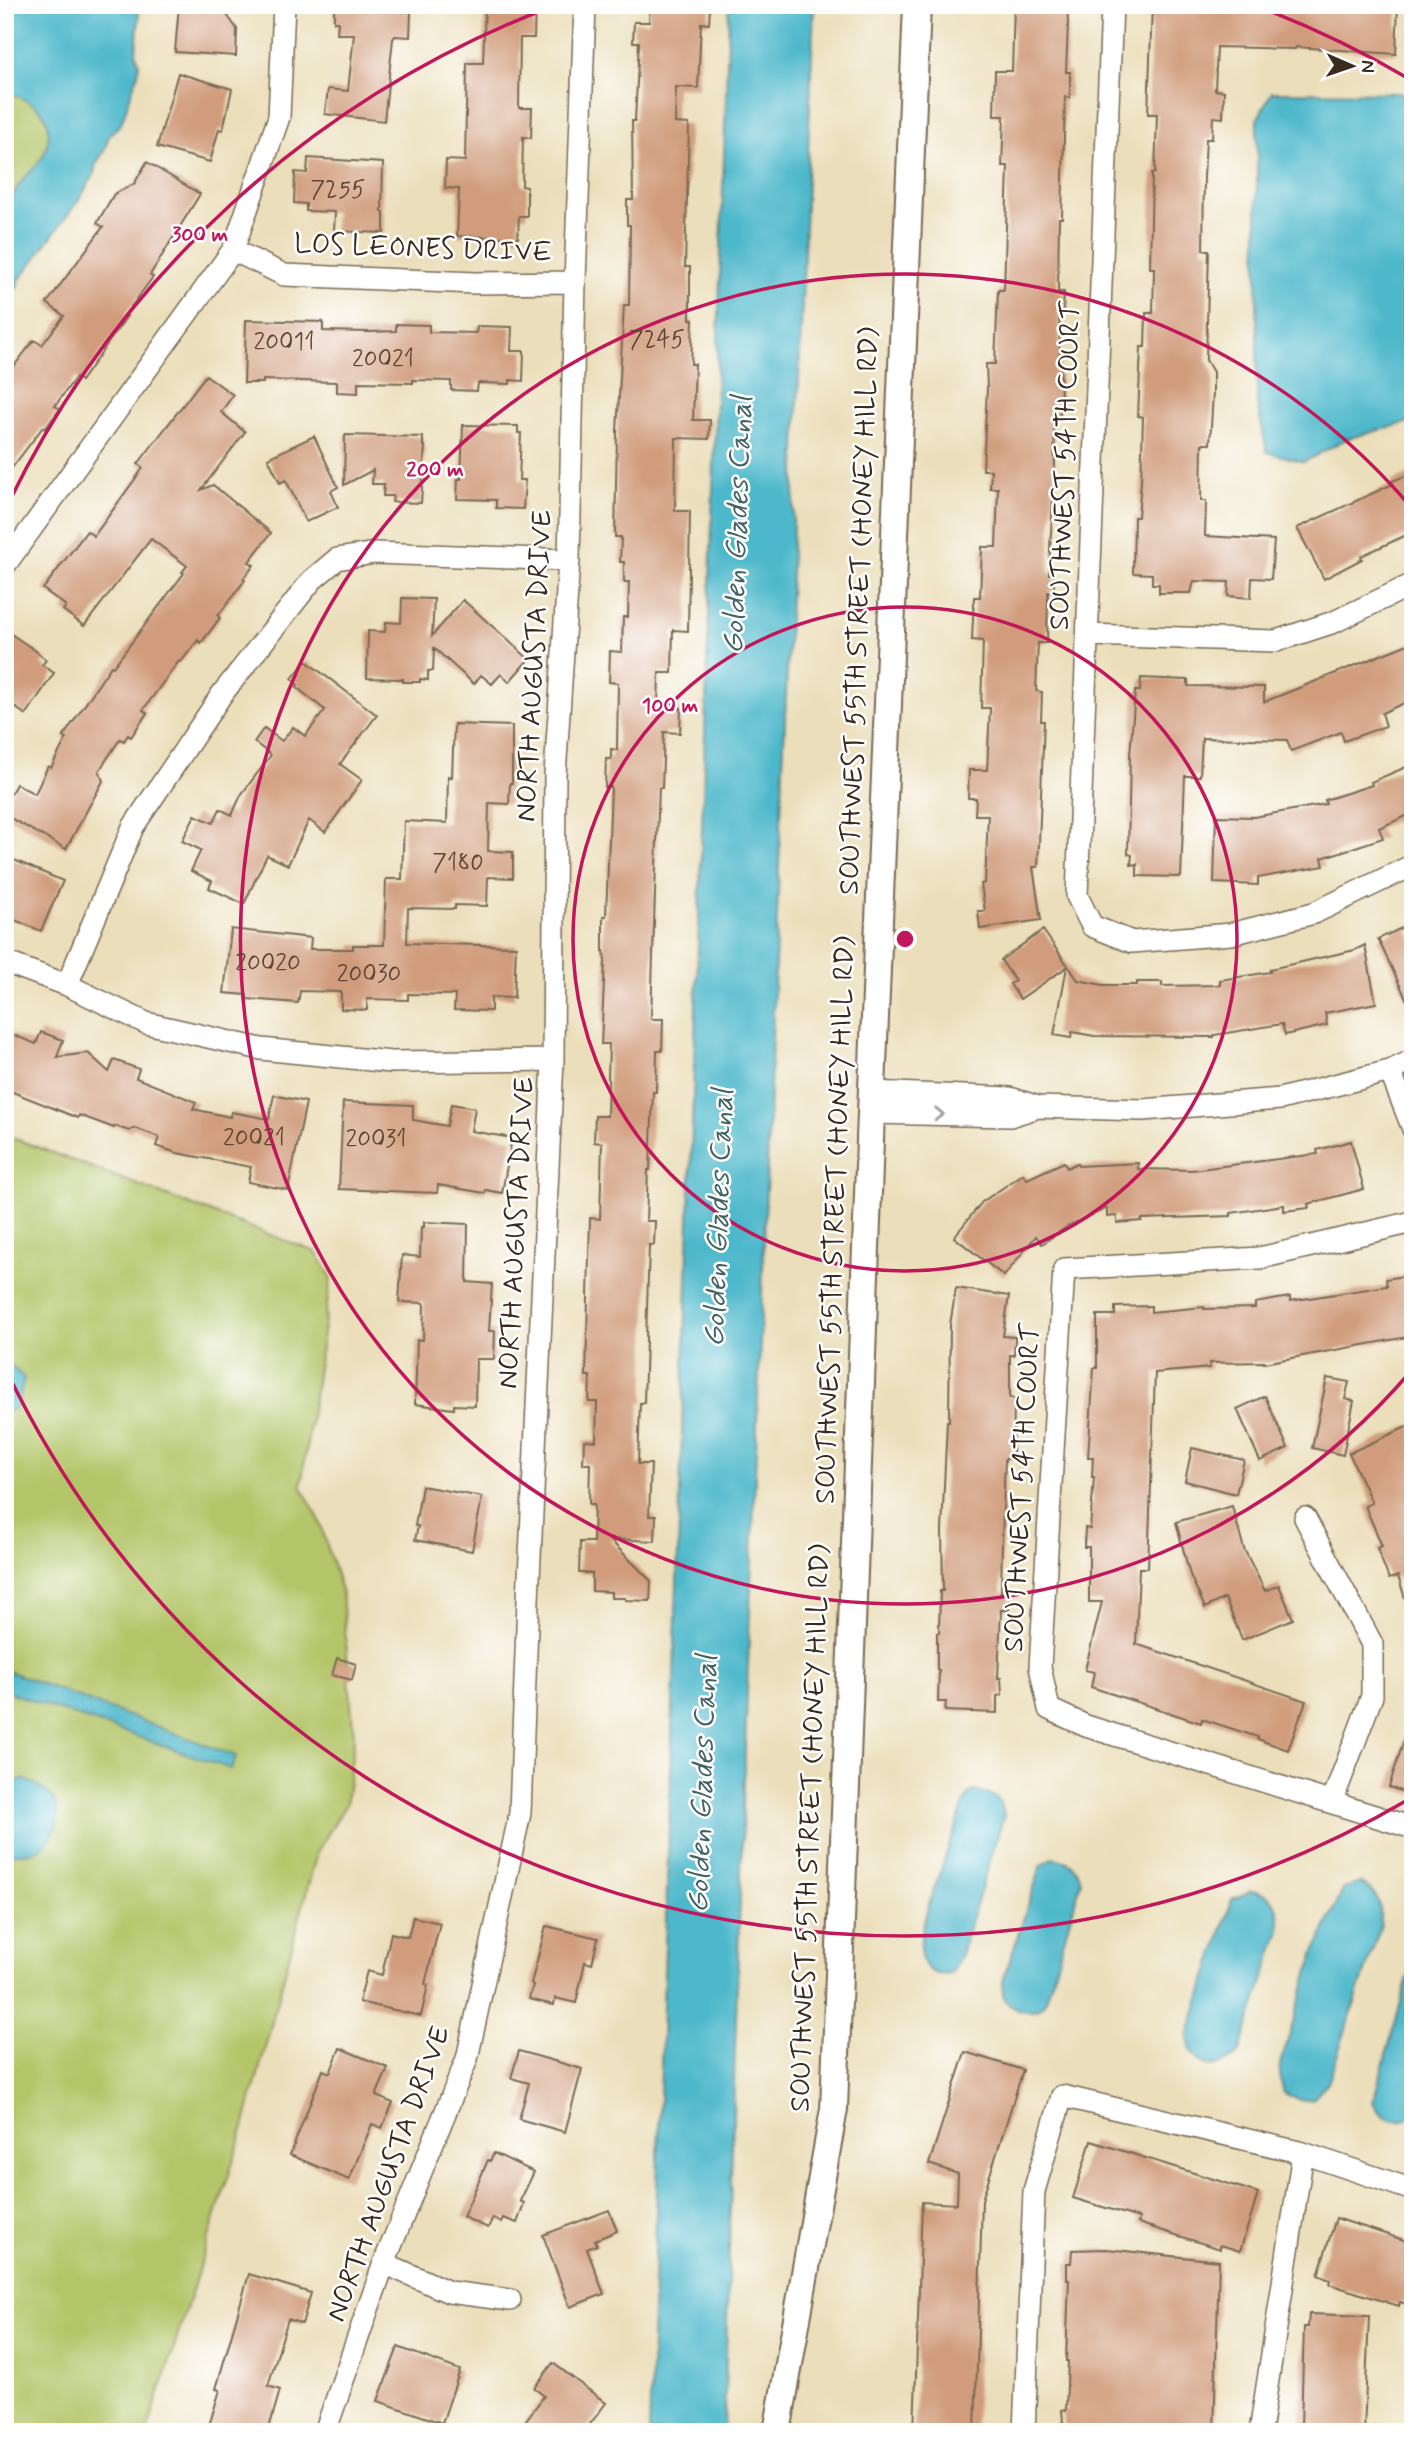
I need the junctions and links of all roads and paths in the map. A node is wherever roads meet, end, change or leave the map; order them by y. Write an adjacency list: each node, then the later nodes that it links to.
1 (284, 5): 5 (street)
2 (584, 5): 6 (street, NORTH AUGUSTA DRIVE)
3 (917, 5): 17 (street, SOUTHWEST 55TH STREET (HONEY HILL RD))
4 (1112, 5): 10 (street, SOUTHWEST 54TH COURT)
5 (233, 250): 6 (street, LOS LEONES DRIVE); 8 (street)
6 (575, 282): 7 (street, NORTH AUGUSTA DRIVE)
7 (569, 561): 13 (street); 14 (street, NORTH AUGUSTA DRIVE)
8 (5, 565)
9 (1413, 584): 10 (street)
10 (1088, 635): 11 (street, SOUTHWEST 54TH COURT)
11 (1413, 864)
12 (5, 962): 13 (street)
13 (67, 985): 14 (street)
14 (553, 1060): 25 (street, NORTH AUGUSTA DRIVE)
15 (1413, 1060): 16 (street)
16 (1390, 1072): 17 (street); 18 (street)
17 (872, 1102): 28 (street, SOUTHWEST 55TH STREET (HONEY HILL RD))
18 (1413, 1129)
19 (1413, 1222): 21 (street, SOUTHWEST 54TH COURT)
20 (1305, 1517): 21 (street)
21 (1332, 1802): 22 (street)
22 (1413, 1828)
23 (1303, 2153): 24 (street); 29 (street); 30 (street)
24 (1413, 2190)
25 (384, 2263): 26 (street); 27 (street, NORTH AUGUSTA DRIVE)
26 (510, 2300)
27 (325, 2432)
28 (777, 2432)
29 (1024, 2432)
30 (1260, 2432)

